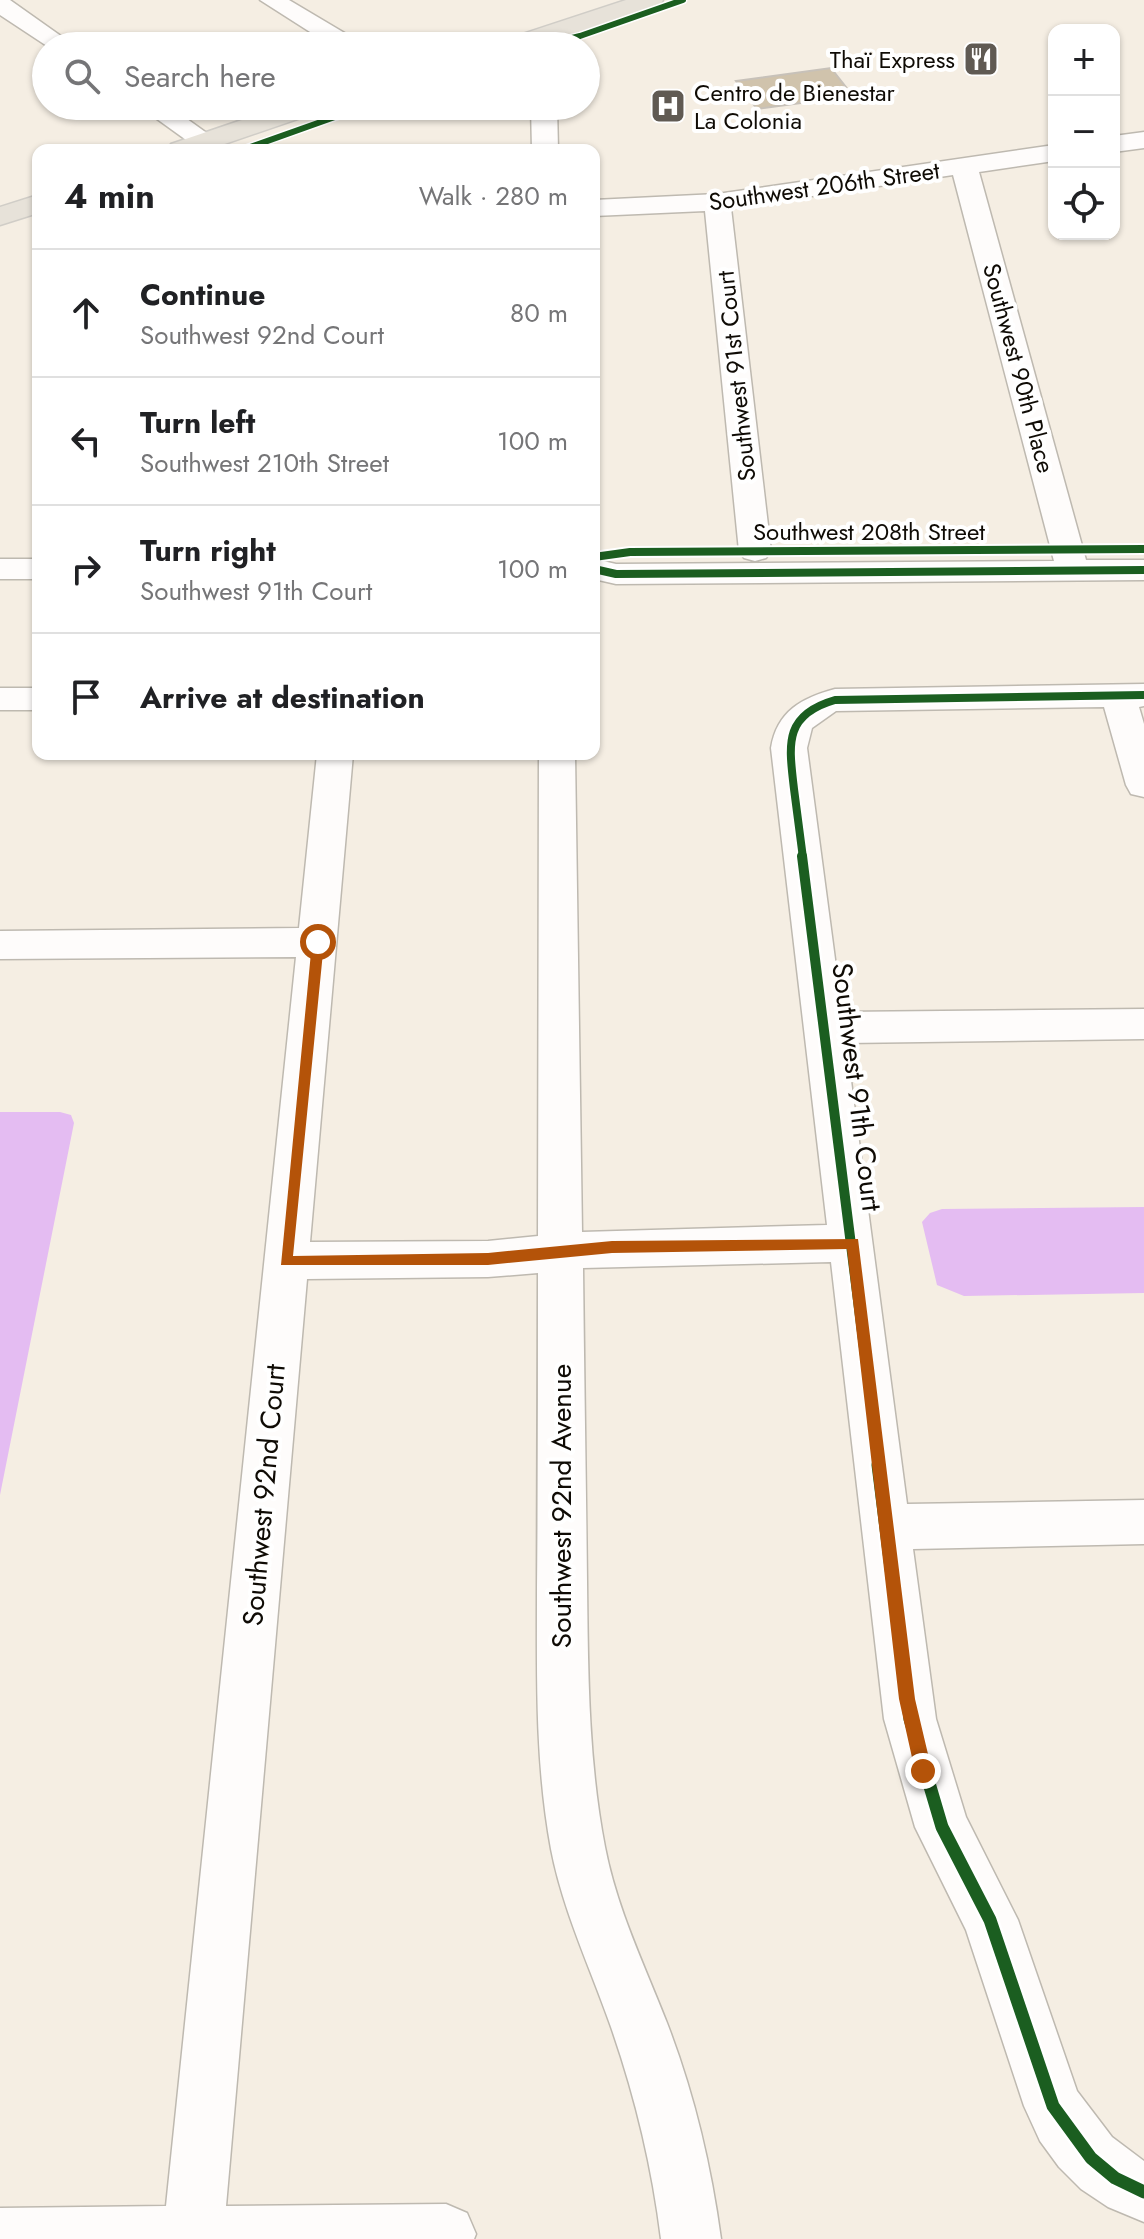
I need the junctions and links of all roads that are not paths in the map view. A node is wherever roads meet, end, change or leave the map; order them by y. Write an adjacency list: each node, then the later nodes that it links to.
1 (272, 0): 6 (street)
2 (617, 0): 7 (main road)
3 (651, 0): 8 (main road)
4 (0, 4): 5 (street)
5 (42, 32)
6 (326, 32)
7 (537, 32)
8 (546, 32)
9 (169, 120): 15 (street)
10 (274, 120): 16 (main road)
11 (293, 120): 17 (main road)
12 (544, 120): 18 (street)
13 (1144, 140): 14 (street)
14 (1120, 143)
15 (199, 144)
16 (214, 144)
17 (217, 144)
18 (545, 144)
19 (1048, 154): 20 (street, Southwest 206th Street)
20 (964, 166): 21 (street, Southwest 206th Street); 30 (street, Southwest 90th Place)
21 (717, 202): 23 (street, Southwest 206th Street); 28 (street, Southwest 91st Court)
22 (32, 205): 25 (main road)
23 (600, 208)
24 (32, 215): 26 (main road)
25 (0, 217)
26 (0, 227)
27 (1144, 549): 30 (street, Southwest 208th Street)
28 (755, 551): 29 (street, Southwest 208th Street); 30 (street, Southwest 208th Street)
29 (600, 556)
30 (1070, 560): 33 (street, Southwest 208th Street); 34 (street, Southwest 208th Street)
31 (0, 569): 32 (street)
32 (32, 569)
33 (600, 570)
34 (1144, 570)
35 (1131, 696): 40 (street); 44 (street, Southwest 91th Court)
36 (0, 699): 37 (street)
37 (32, 699)
38 (334, 760): 41 (street, Southwest 92nd Court)
39 (557, 760): 46 (street, Southwest 92nd Avenue)
40 (1144, 785)
41 (318, 942): 42 (street); 47 (street, Southwest 92nd Court)
42 (0, 945)
43 (1144, 1024): 44 (street)
44 (826, 1028): 45 (street, Southwest 91th Court)
45 (853, 1243): 46 (street); 49 (street, Southwest 91th Court)
46 (560, 1252): 47 (street); 54 (street, Southwest 92nd Avenue)
47 (286, 1261): 52 (street, Southwest 92nd Court)
48 (1144, 1522): 49 (street)
49 (885, 1527): 50 (street, Southwest 91th Court)
50 (1144, 2192)
51 (446, 2234): 52 (street)
52 (193, 2235): 53 (street)
53 (0, 2238)
54 (691, 2239)

